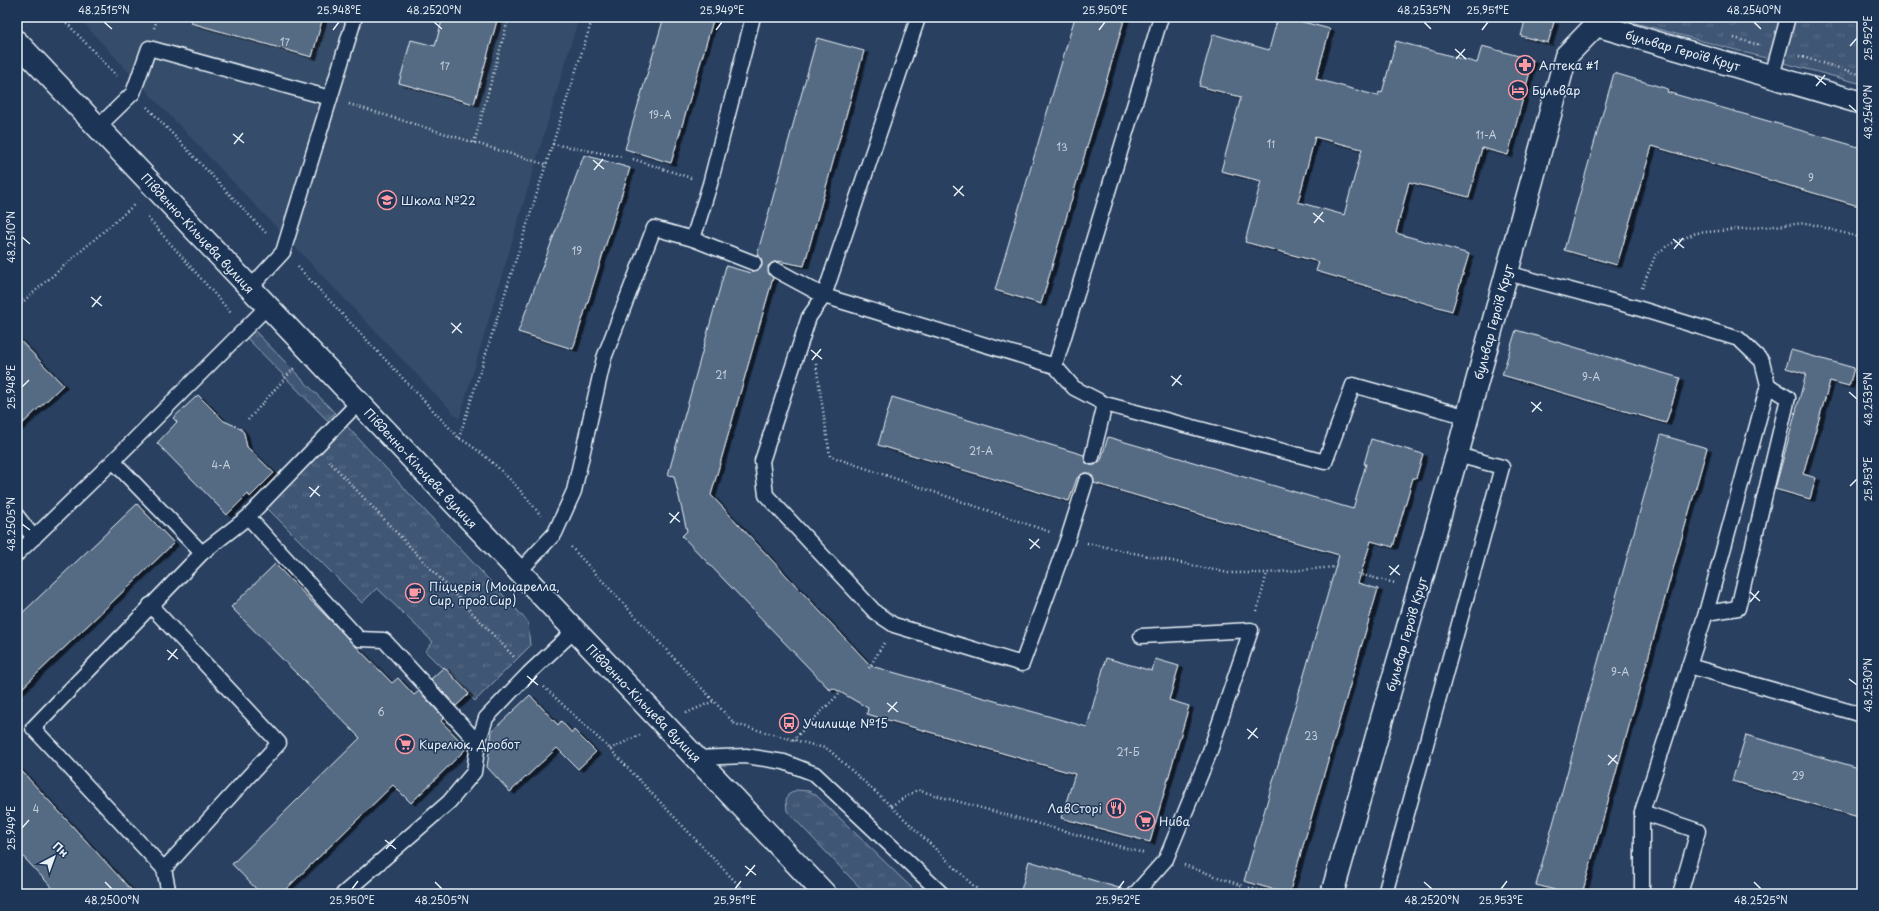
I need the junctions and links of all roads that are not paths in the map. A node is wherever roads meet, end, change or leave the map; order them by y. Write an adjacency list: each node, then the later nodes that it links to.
1 (355, 17): 8 (lane)
2 (754, 17): 11 (lane)
3 (915, 17): 16 (lane)
4 (1161, 17): 18 (lane)
5 (1788, 17): 7 (lane)
6 (17, 42): 10 (street, Південно-Кільцева вулиця)
7 (1772, 76): 9 (street, бульвар Героїв Крут); 14 (street, бульвар Героїв Крут)
8 (330, 98): 10 (lane); 15 (lane)
9 (1862, 103)
10 (98, 127): 15 (street, Південно-Кільцева вулиця)
11 (693, 239): 12 (lane); 32 (lane)
12 (754, 262)
13 (776, 270): 16 (lane)
14 (1507, 272): 19 (lane); 22 (street, бульвар Героїв Крут)
15 (250, 288): 17 (street, Південно-Кільцева вулиця)
16 (824, 296): 18 (lane); 26 (lane)
17 (268, 306): 20 (street, Південно-Кільцева вулиця); 25 (lane)
18 (1055, 366): 21 (lane)
19 (1768, 384): 34 (lane); 34 (lane)
20 (359, 402): 28 (lane); 32 (street, Південно-Кільцева вулиця)
21 (1105, 404): 22 (lane); 24 (lane)
22 (1468, 417): 23 (street, бульвар Героїв Крут)
23 (1457, 455): 48 (street, бульвар Героїв Крут); 49 (lane)
24 (1092, 457)
25 (113, 461): 29 (lane); 30 (lane)
26 (1086, 481)
27 (17, 516): 29 (lane)
28 (248, 517): 30 (lane); 39 (lane)
29 (34, 538): 31 (lane)
30 (202, 552): 33 (lane)
31 (17, 554)
32 (519, 572): 35 (street, Південно-Кільцева вулиця)
33 (150, 605): 42 (lane); 42 (lane)
34 (1706, 613): 37 (lane)
35 (574, 630): 39 (lane); 40 (street, Південно-Кільцева вулиця)
36 (1141, 636): 47 (lane)
37 (1689, 666): 38 (lane); 41 (lane)
38 (1862, 715)
39 (478, 742): 44 (lane)
40 (696, 758): 45 (street, Південно-Кільцева вулиця); 46 (lane)
41 (1642, 812): 50 (lane); 51 (lane)
42 (164, 869): 43 (lane)
43 (170, 894)
44 (343, 894)
45 (825, 894)
46 (942, 894)
47 (1135, 894)
48 (1332, 894)
49 (1385, 894)
50 (1642, 894)
51 (1680, 894)

